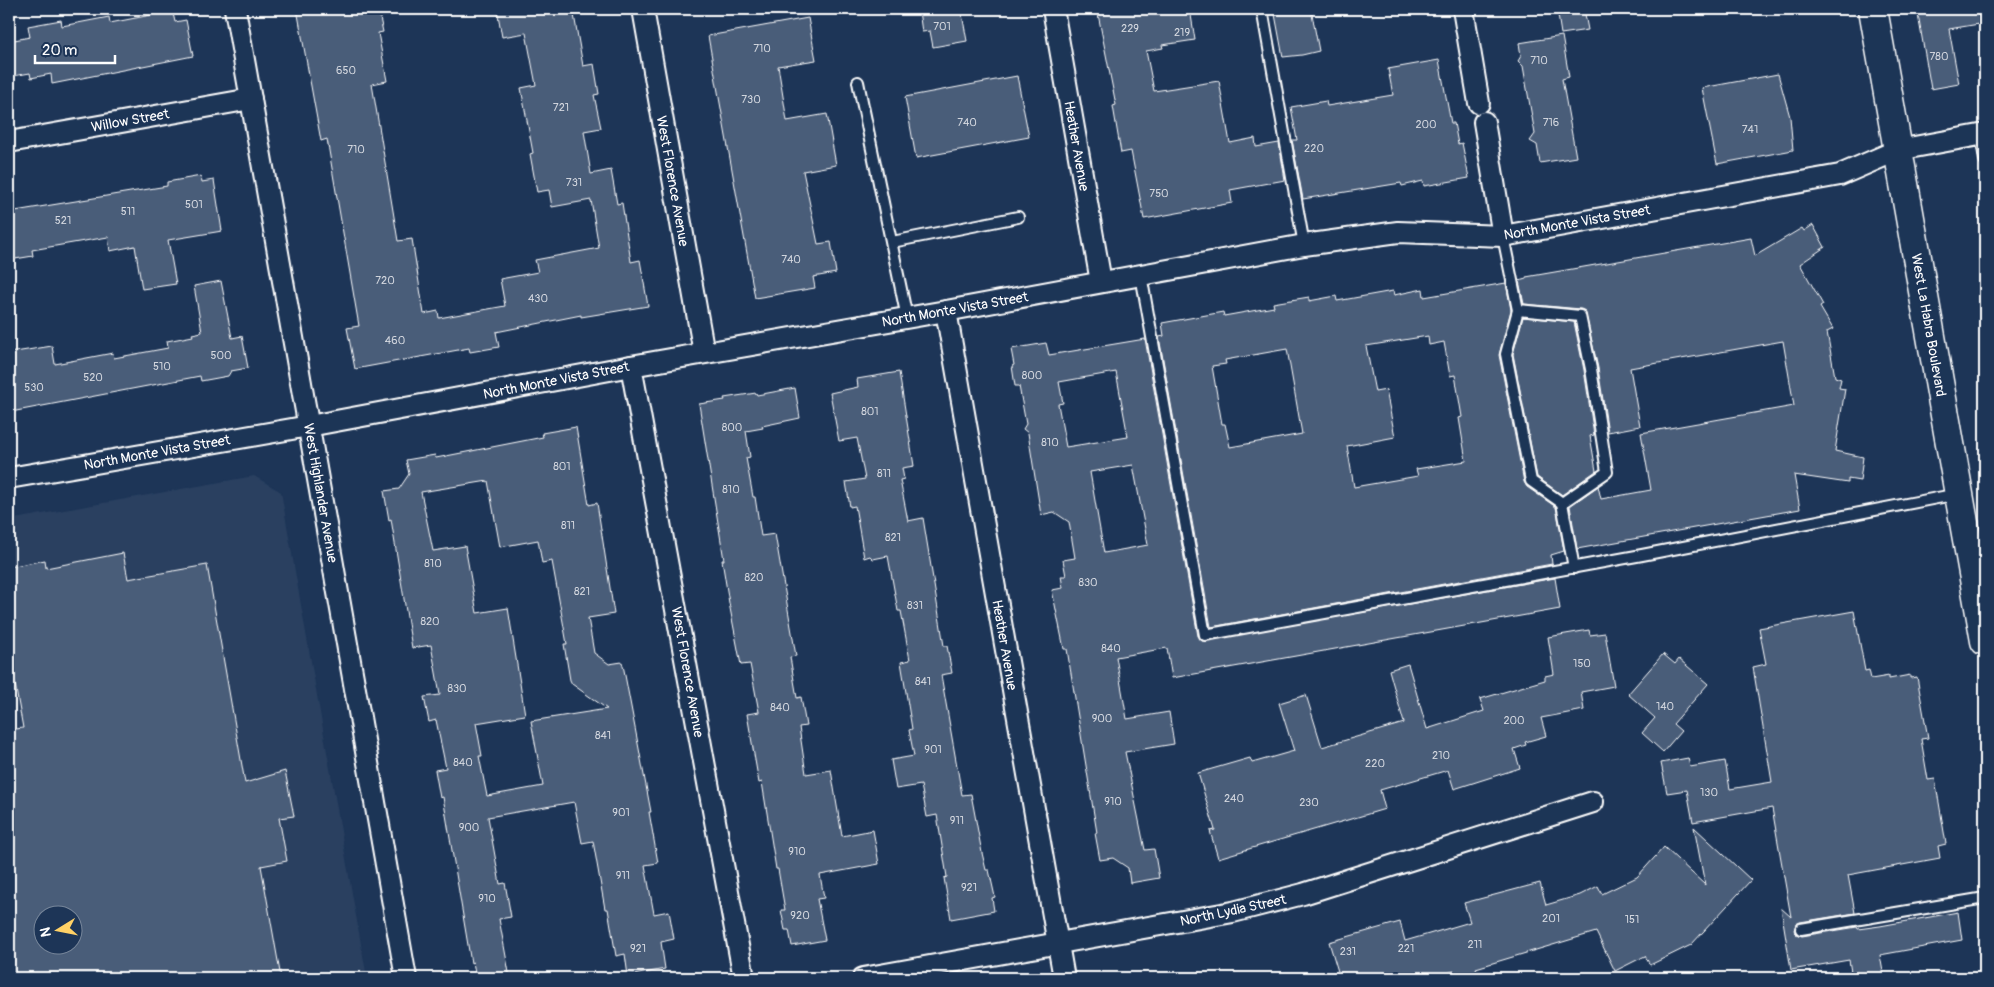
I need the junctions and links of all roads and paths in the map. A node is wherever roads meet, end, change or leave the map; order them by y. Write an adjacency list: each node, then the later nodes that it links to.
1 (235, 9): 8 (street, West Highlander Avenue)
2 (643, 9): 24 (street, West Florence Avenue)
3 (1053, 9): 20 (street, Heather Avenue)
4 (1262, 9): 18 (lane)
5 (1462, 9): 9 (street)
6 (1873, 9): 13 (main road, West La Habra Boulevard)
7 (858, 82): 17 (lane)
8 (251, 99): 12 (street, Willow Street); 26 (street, West Highlander Avenue)
9 (1479, 102)
10 (1484, 122): 16 (street)
11 (1983, 134): 13 (street, North Monte Vista Street); 14 (lane)
12 (9, 142)
13 (1898, 150): 16 (street, North Monte Vista Street); 28 (main road, West La Habra Boulevard)
14 (1985, 160)
15 (1018, 217): 17 (lane)
16 (1504, 236): 18 (street, North Monte Vista Street); 21 (lane)
17 (892, 242): 23 (lane)
18 (1304, 245): 19 (street, North Monte Vista Street)
19 (1141, 275): 20 (street, North Monte Vista Street); 30 (lane)
20 (1101, 282): 22 (street, North Monte Vista Street)
21 (1518, 310): 29 (lane); 29 (lane)
22 (946, 311): 23 (street, North Monte Vista Street); 35 (street, Heather Avenue)
23 (908, 318): 24 (street, North Monte Vista Street)
24 (704, 353): 25 (street, North Monte Vista Street)
25 (632, 366): 26 (street, North Monte Vista Street); 37 (street, West Florence Avenue)
26 (309, 426): 27 (street, North Monte Vista Street); 36 (street, West Highlander Avenue)
27 (9, 478)
28 (1959, 494): 30 (lane); 31 (main road, West La Habra Boulevard)
29 (1562, 504): 30 (lane)
30 (1574, 568)
31 (1985, 641)
32 (1593, 802): 35 (street, North Lydia Street)
33 (1985, 898): 34 (lane)
34 (1801, 929)
35 (1058, 944): 38 (street, North Lydia Street); 39 (street, Heather Avenue)
36 (406, 978)
37 (744, 978)
38 (863, 978)
39 (1064, 978)

